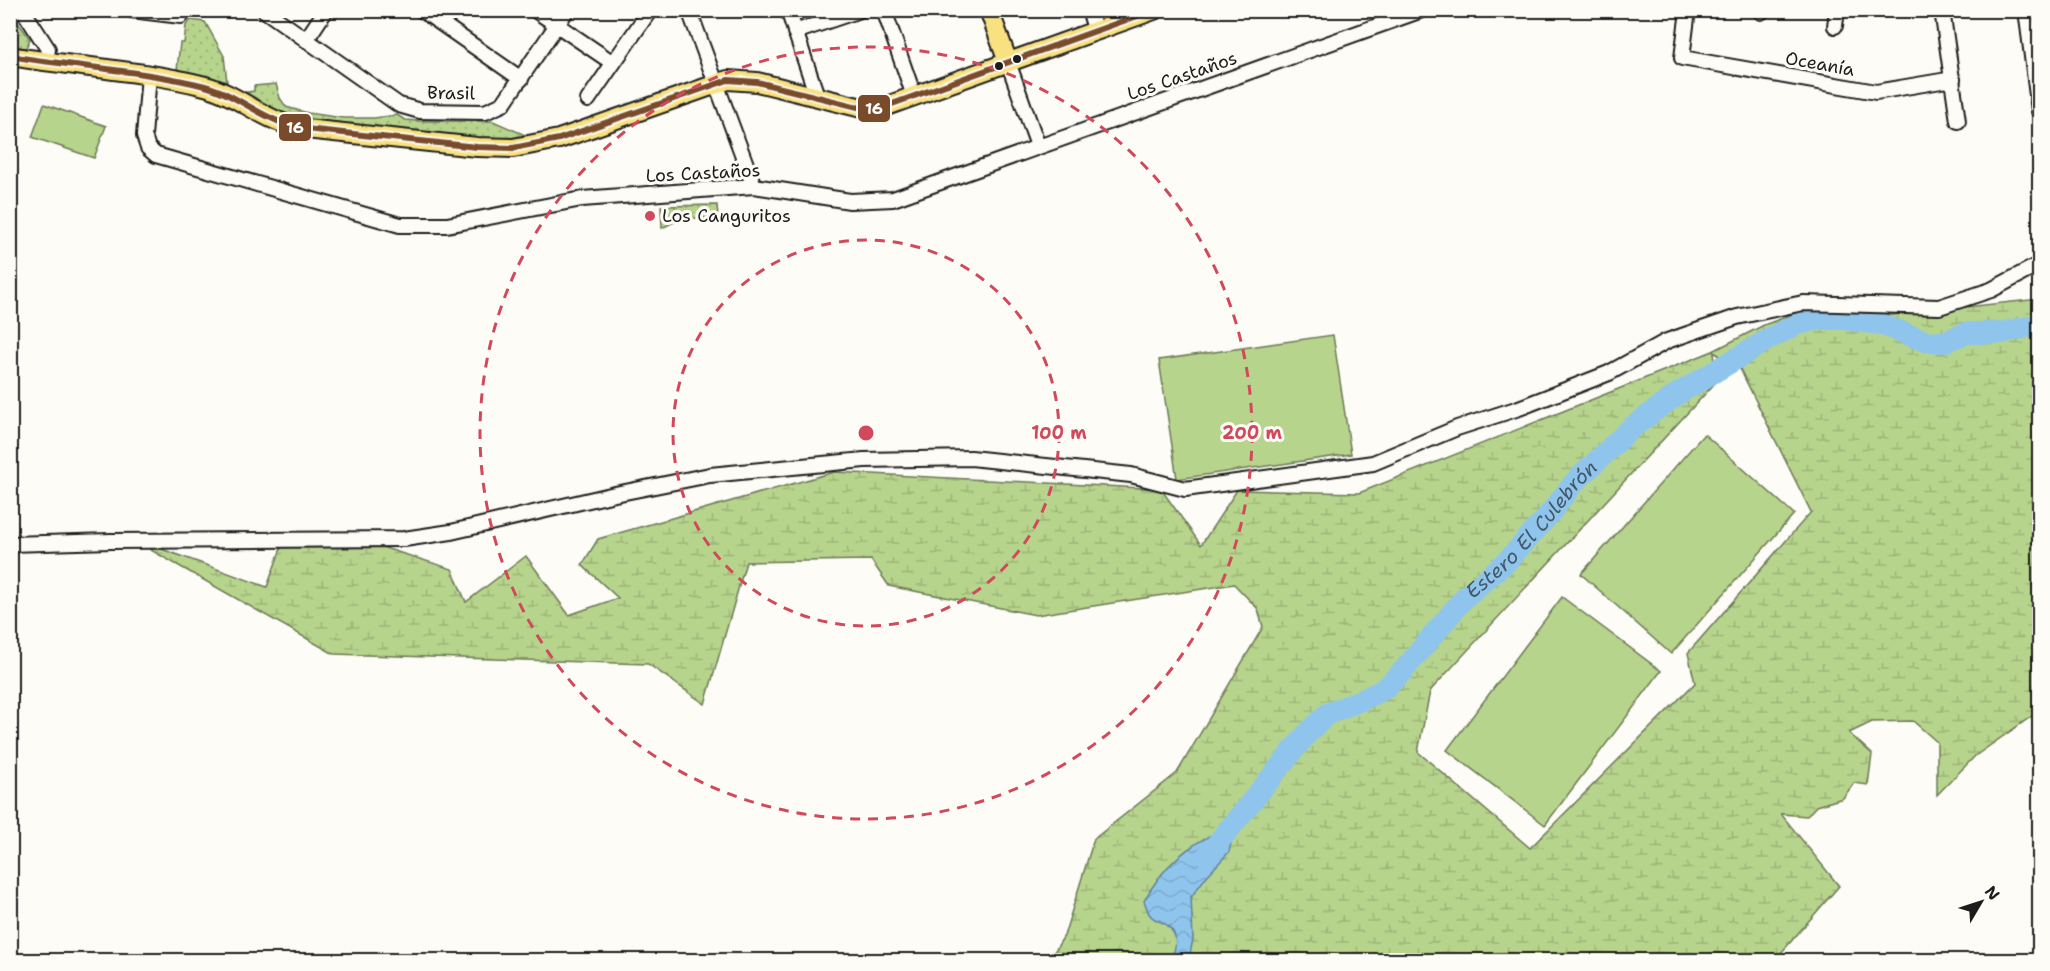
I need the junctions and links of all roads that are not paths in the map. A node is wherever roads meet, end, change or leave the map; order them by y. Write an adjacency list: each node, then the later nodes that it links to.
1 (23, 10): 28 (street)
2 (130, 10): 21 (street)
3 (264, 10): 26 (street, Brasil)
4 (326, 10): 26 (street)
5 (422, 10): 32 (street)
6 (535, 10): 22 (street)
7 (567, 10): 22 (street, Brasil)
8 (650, 10): 30 (street)
9 (689, 10): 34 (street)
10 (788, 10): 24 (street)
11 (860, 10): 24 (street)
12 (884, 10): 36 (street)
13 (989, 10): 29 (main road)
14 (1089, 10): 25 (street)
15 (1154, 10): 25 (main road)
16 (1422, 10): 40 (street, Los Castaños)
17 (1688, 10): 33 (street, Oceanía)
18 (1837, 10): 23 (street)
19 (1942, 10): 33 (street)
20 (2026, 10): 38 (street)
21 (181, 16)
22 (557, 26): 30 (street); 32 (street, Brasil)
23 (1835, 26)
24 (795, 32): 35 (street)
25 (1096, 32): 29 (main road)
26 (306, 40): 32 (street, Brasil)
27 (10, 56): 28 (main road)
28 (46, 62): 31 (main road)
29 (1008, 62): 36 (main road); 40 (street)
30 (613, 63): 37 (street)
31 (149, 75): 34 (main road); 41 (street, Los Castaños)
32 (521, 79)
33 (1953, 79): 39 (street)
34 (717, 83): 35 (main road); 41 (street)
35 (817, 96): 36 (main road)
36 (914, 96)
37 (588, 100)
38 (2039, 111)
39 (1958, 121)
40 (1038, 146): 41 (street, Los Castaños)
41 (754, 186)
42 (2040, 264): 43 (street)
43 (10, 544)

